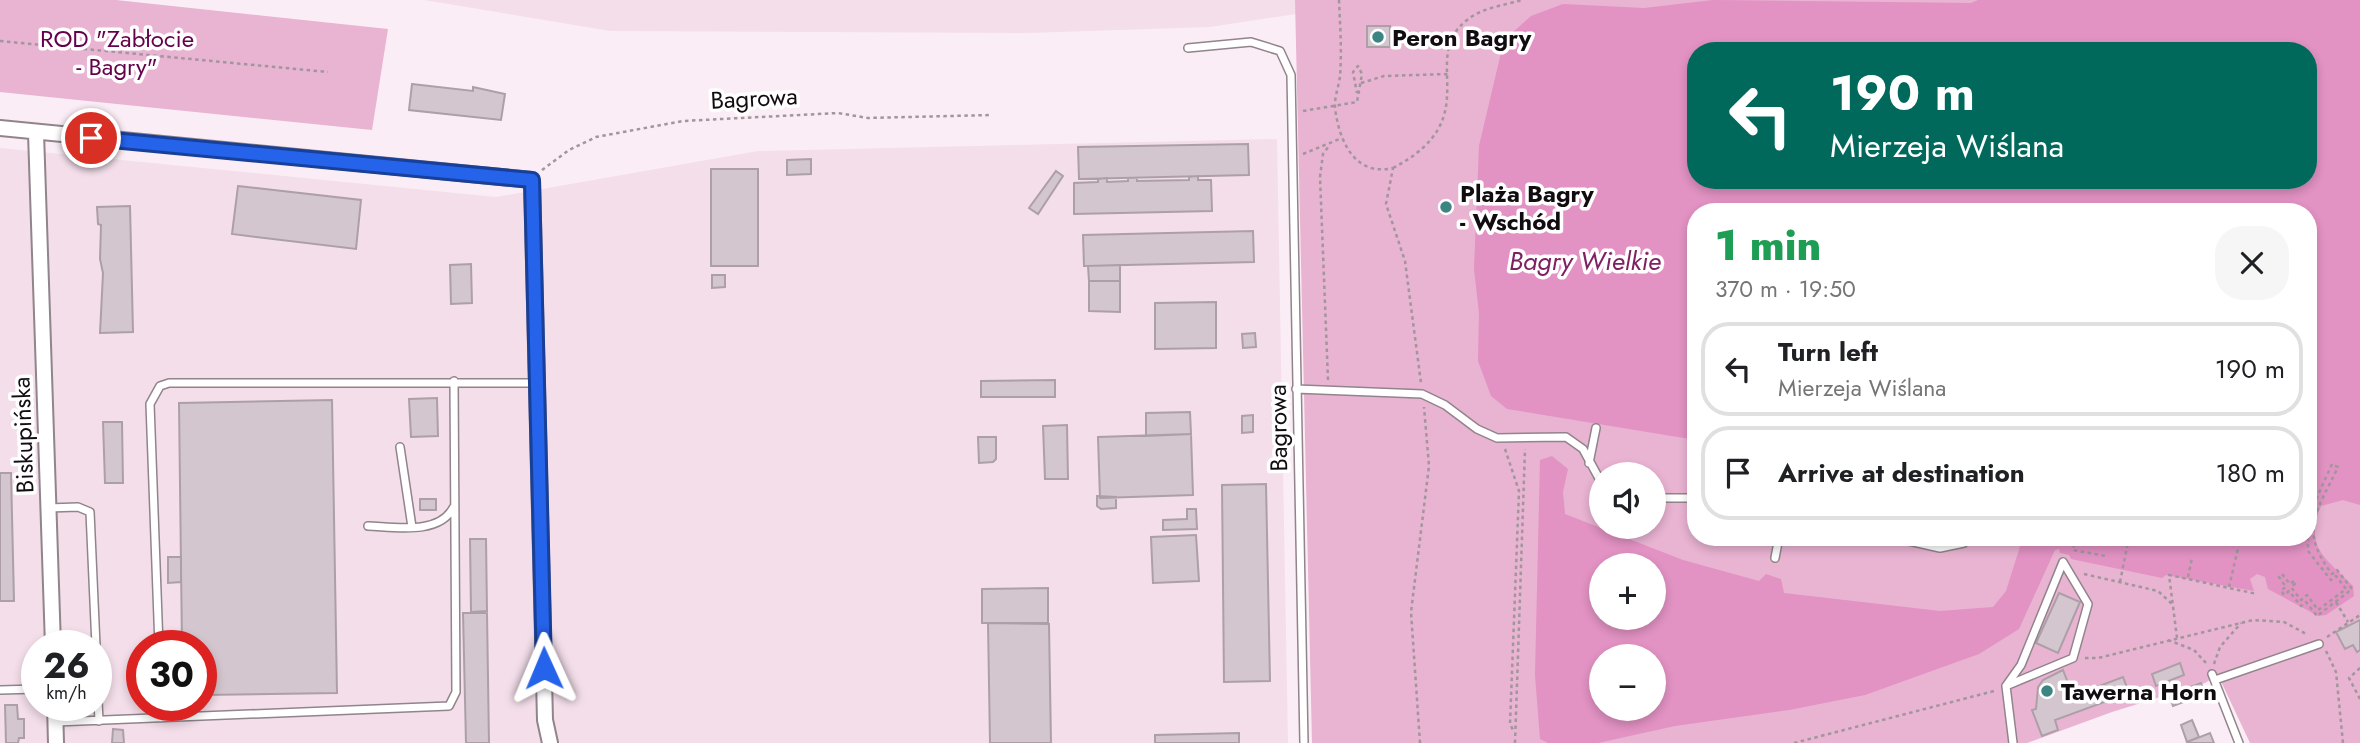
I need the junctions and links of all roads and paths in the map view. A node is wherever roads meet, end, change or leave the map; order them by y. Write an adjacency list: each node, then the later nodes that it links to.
1 (1339, 0): 9 (path)
2 (1522, 0): 6 (path)
3 (0, 41): 5 (path)
4 (1188, 48): 10 (lane, Bagrowa)
5 (328, 72)
6 (1448, 74): 7 (path); 17 (path)
7 (1361, 83): 8 (path); 8 (path)
8 (1357, 93): 9 (path)
9 (1334, 106): 10 (path); 14 (path)
10 (1289, 113): 16 (lane, Bagrowa)
11 (992, 115): 18 (path, Bagrowa)
12 (0, 128): 13 (street)
13 (36, 132): 18 (street); 34 (street, Biskupińska)
14 (1343, 137): 15 (path); 17 (path)
15 (1329, 146): 16 (path); 22 (path)
16 (1290, 159): 21 (lane, Bagrowa)
17 (1393, 168): 23 (path)
18 (532, 180): 20 (street)
19 (454, 381): 20 (lane); 33 (lane); 64 (lane)
20 (538, 383): 80 (street)
21 (1296, 389): 22 (lane); 81 (lane, Bagrowa)
22 (1328, 390): 23 (lane)
23 (1422, 394): 25 (lane); 82 (path)
24 (1596, 428): 28 (lane)
25 (1496, 438): 26 (lane); 78 (path)
26 (1525, 438): 29 (lane); 78 (path)
27 (400, 447): 37 (lane)
28 (1589, 462)
29 (1589, 463)
30 (2317, 497): 35 (path)
31 (1666, 498): 32 (lane)
32 (1687, 498)
33 (455, 504): 37 (lane); 75 (lane)
34 (48, 508): 62 (street, Biskupińska); 63 (lane)
35 (2317, 513)
36 (368, 526): 37 (lane)
37 (412, 527)
38 (1777, 546): 49 (lane)
39 (1931, 546): 40 (lane)
40 (1950, 546)
41 (2074, 546): 48 (path)
42 (2127, 546): 53 (path)
43 (2239, 546): 54 (path)
44 (2308, 546): 56 (path)
45 (2315, 546): 56 (path)
46 (2090, 547): 48 (path)
47 (2105, 550): 48 (path)
48 (2089, 553)
49 (1775, 558)
50 (2192, 558): 52 (path)
51 (2068, 571): 53 (path); 68 (lane); 71 (lane)
52 (2188, 577)
53 (2120, 582): 57 (path)
54 (2229, 587): 55 (path); 57 (path)
55 (2257, 594)
56 (2336, 602): 59 (path)
57 (2172, 604): 65 (path)
58 (2360, 615): 59 (path)
59 (2348, 622): 61 (path)
60 (2241, 623): 65 (path); 67 (path); 70 (path)
61 (2334, 629)
62 (52, 630)
63 (95, 630)
64 (158, 630)
65 (2177, 638): 66 (path)
66 (2168, 640): 68 (path); 70 (path)
67 (2319, 644): 70 (lane); 87 (path)
68 (2073, 658): 71 (lane)
69 (2360, 668): 74 (path)
70 (2214, 677): 86 (lane)
71 (2006, 686): 84 (path); 85 (lane)
72 (21, 689): 73 (lane)
73 (0, 690)
74 (2360, 699)
75 (217, 716)
76 (99, 721): 77 (lane)
77 (56, 722): 79 (street)
78 (1515, 734): 83 (path)
79 (56, 743)
80 (550, 743)
81 (1304, 743)
82 (1420, 743)
83 (1514, 743)
84 (1794, 743)
85 (2013, 743)
86 (2239, 743)
87 (2343, 743)

